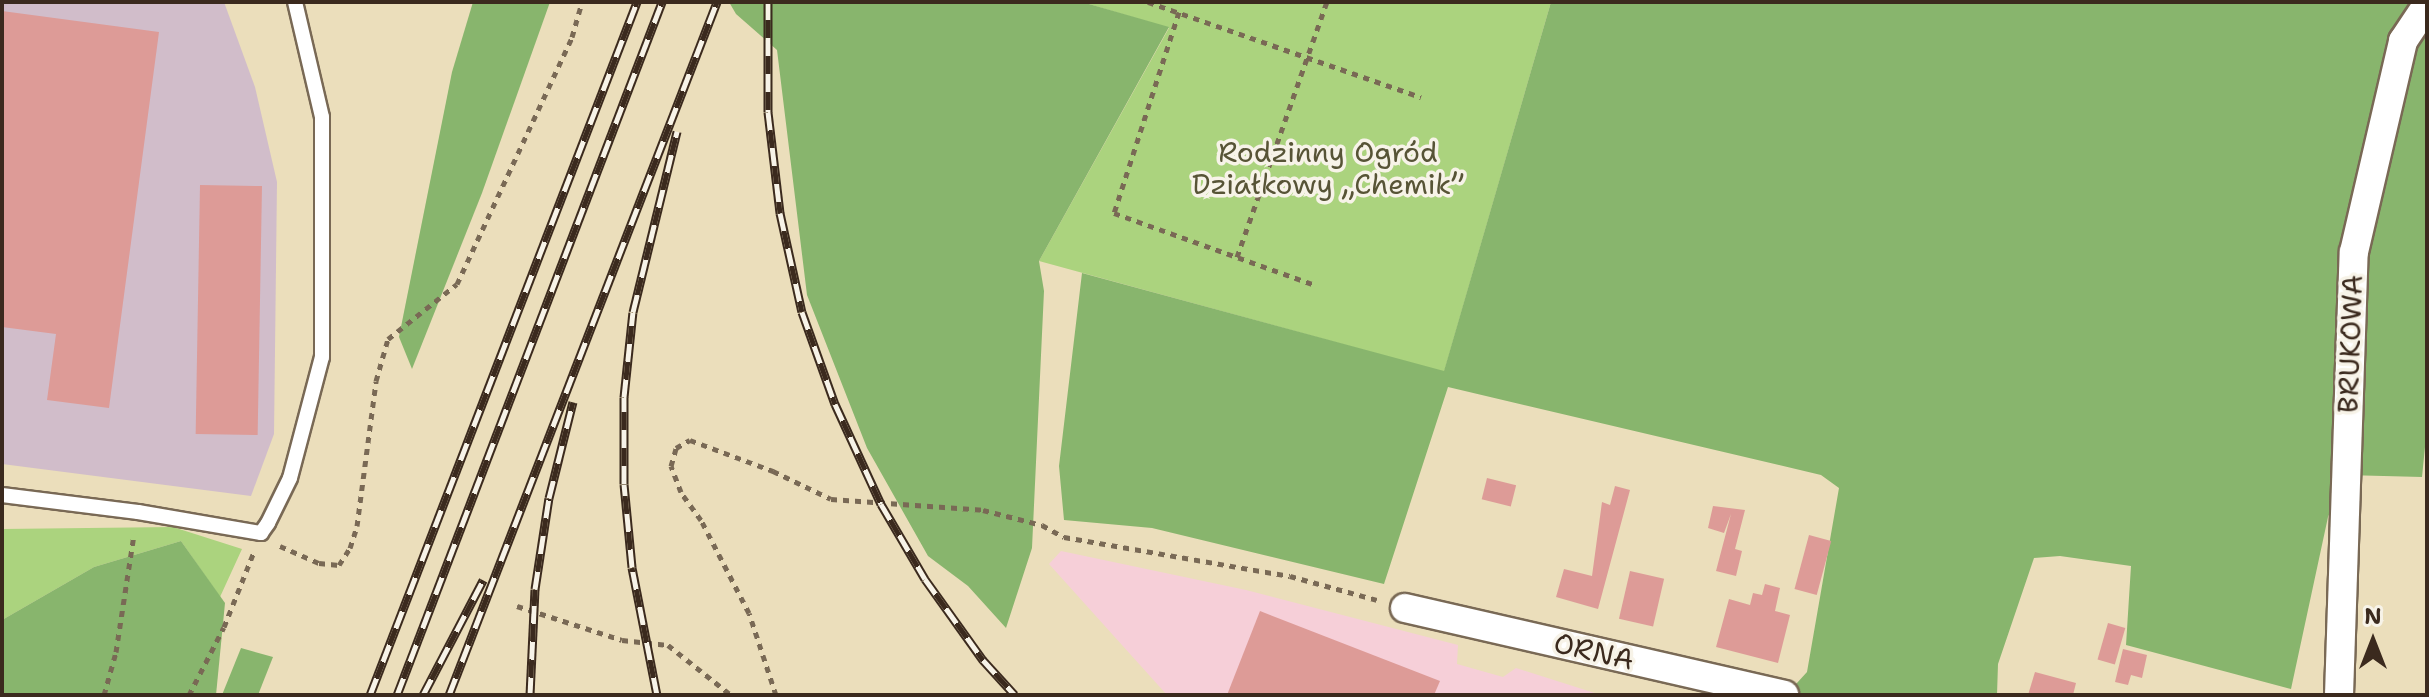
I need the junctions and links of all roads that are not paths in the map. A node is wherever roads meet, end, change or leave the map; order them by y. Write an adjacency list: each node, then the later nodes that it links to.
1 (295, 2): 3 (lane)
2 (2427, 5): 6 (street, BRUKOWA)
3 (2, 495)
4 (1405, 608): 5 (street, ORNA)
5 (1784, 695)
6 (2339, 695)

